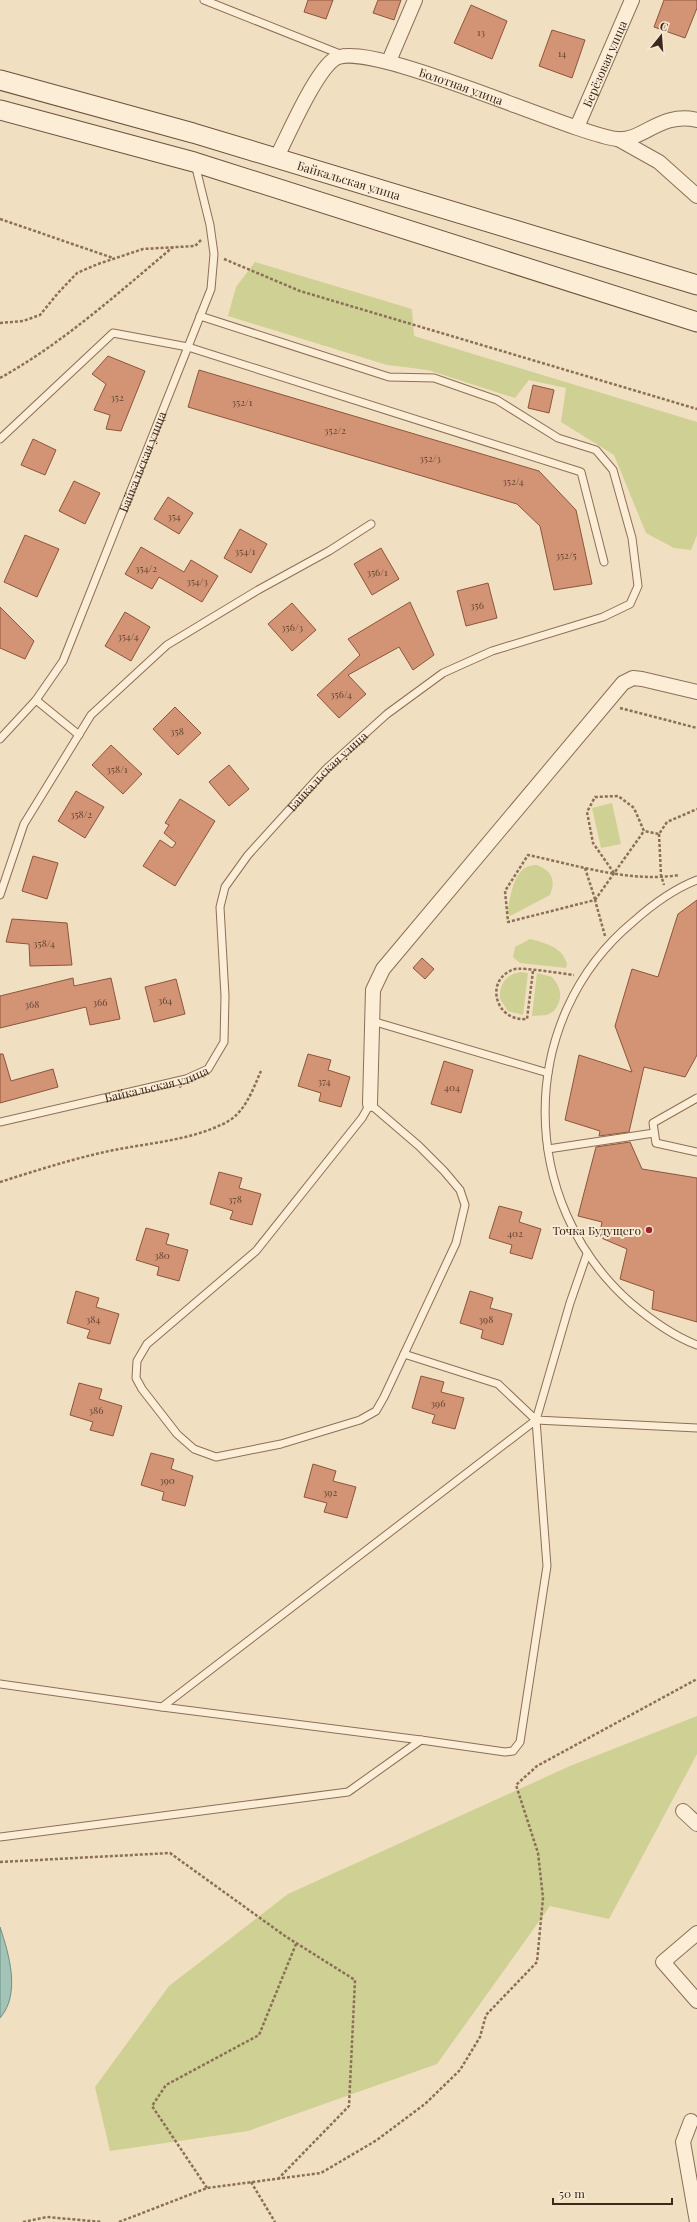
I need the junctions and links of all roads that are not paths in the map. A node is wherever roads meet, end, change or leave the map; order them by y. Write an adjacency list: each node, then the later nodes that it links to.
1 (204, 0): 4 (lane)
2 (415, 0): 5 (street)
3 (632, 0): 9 (street, Берёзовая улица)
4 (344, 55): 5 (street, Болотная улица); 11 (street)
5 (389, 61): 9 (street, Болотная улица)
6 (0, 80): 11 (main road, Байкальская улица)
7 (0, 110): 12 (main road)
8 (697, 120): 10 (street, Болотная улица)
9 (577, 127): 10 (street, Болотная улица)
10 (618, 139): 13 (street)
11 (276, 159): 14 (main road, Байкальская улица)
12 (194, 162): 15 (lane, Байкальская улица); 16 (main road)
13 (697, 196)
14 (697, 285)
15 (200, 316): 17 (lane, Байкальская улица); 31 (lane, Байкальская улица)
16 (697, 322)
17 (188, 348): 18 (lane); 20 (lane); 22 (lane, Байкальская улица)
18 (0, 439)
19 (371, 524): 23 (lane)
20 (604, 562)
21 (697, 692): 27 (street)
22 (36, 700): 23 (lane); 24 (lane, Байкальская улица)
23 (79, 735): 26 (lane)
24 (0, 739)
25 (697, 880): 28 (lane)
26 (0, 894)
27 (372, 1021): 28 (lane); 30 (street)
28 (548, 1073): 33 (lane)
29 (697, 1098): 32 (lane)
30 (370, 1104): 37 (lane); 37 (lane)
31 (0, 1122)
32 (654, 1133): 33 (lane); 34 (lane)
33 (548, 1149): 35 (lane)
34 (697, 1152)
35 (587, 1254): 36 (lane); 38 (lane)
36 (697, 1345)
37 (404, 1354): 38 (lane)
38 (536, 1420): 39 (lane); 41 (lane); 42 (lane)
39 (697, 1428)
40 (0, 1684): 41 (lane)
41 (162, 1707): 42 (lane)
42 (421, 1740): 45 (lane)
43 (683, 1811): 44 (street)
44 (697, 1824)
45 (0, 1837)
46 (697, 1933): 47 (street)
47 (697, 2002)
48 (691, 2121): 49 (street)
49 (697, 2222)

